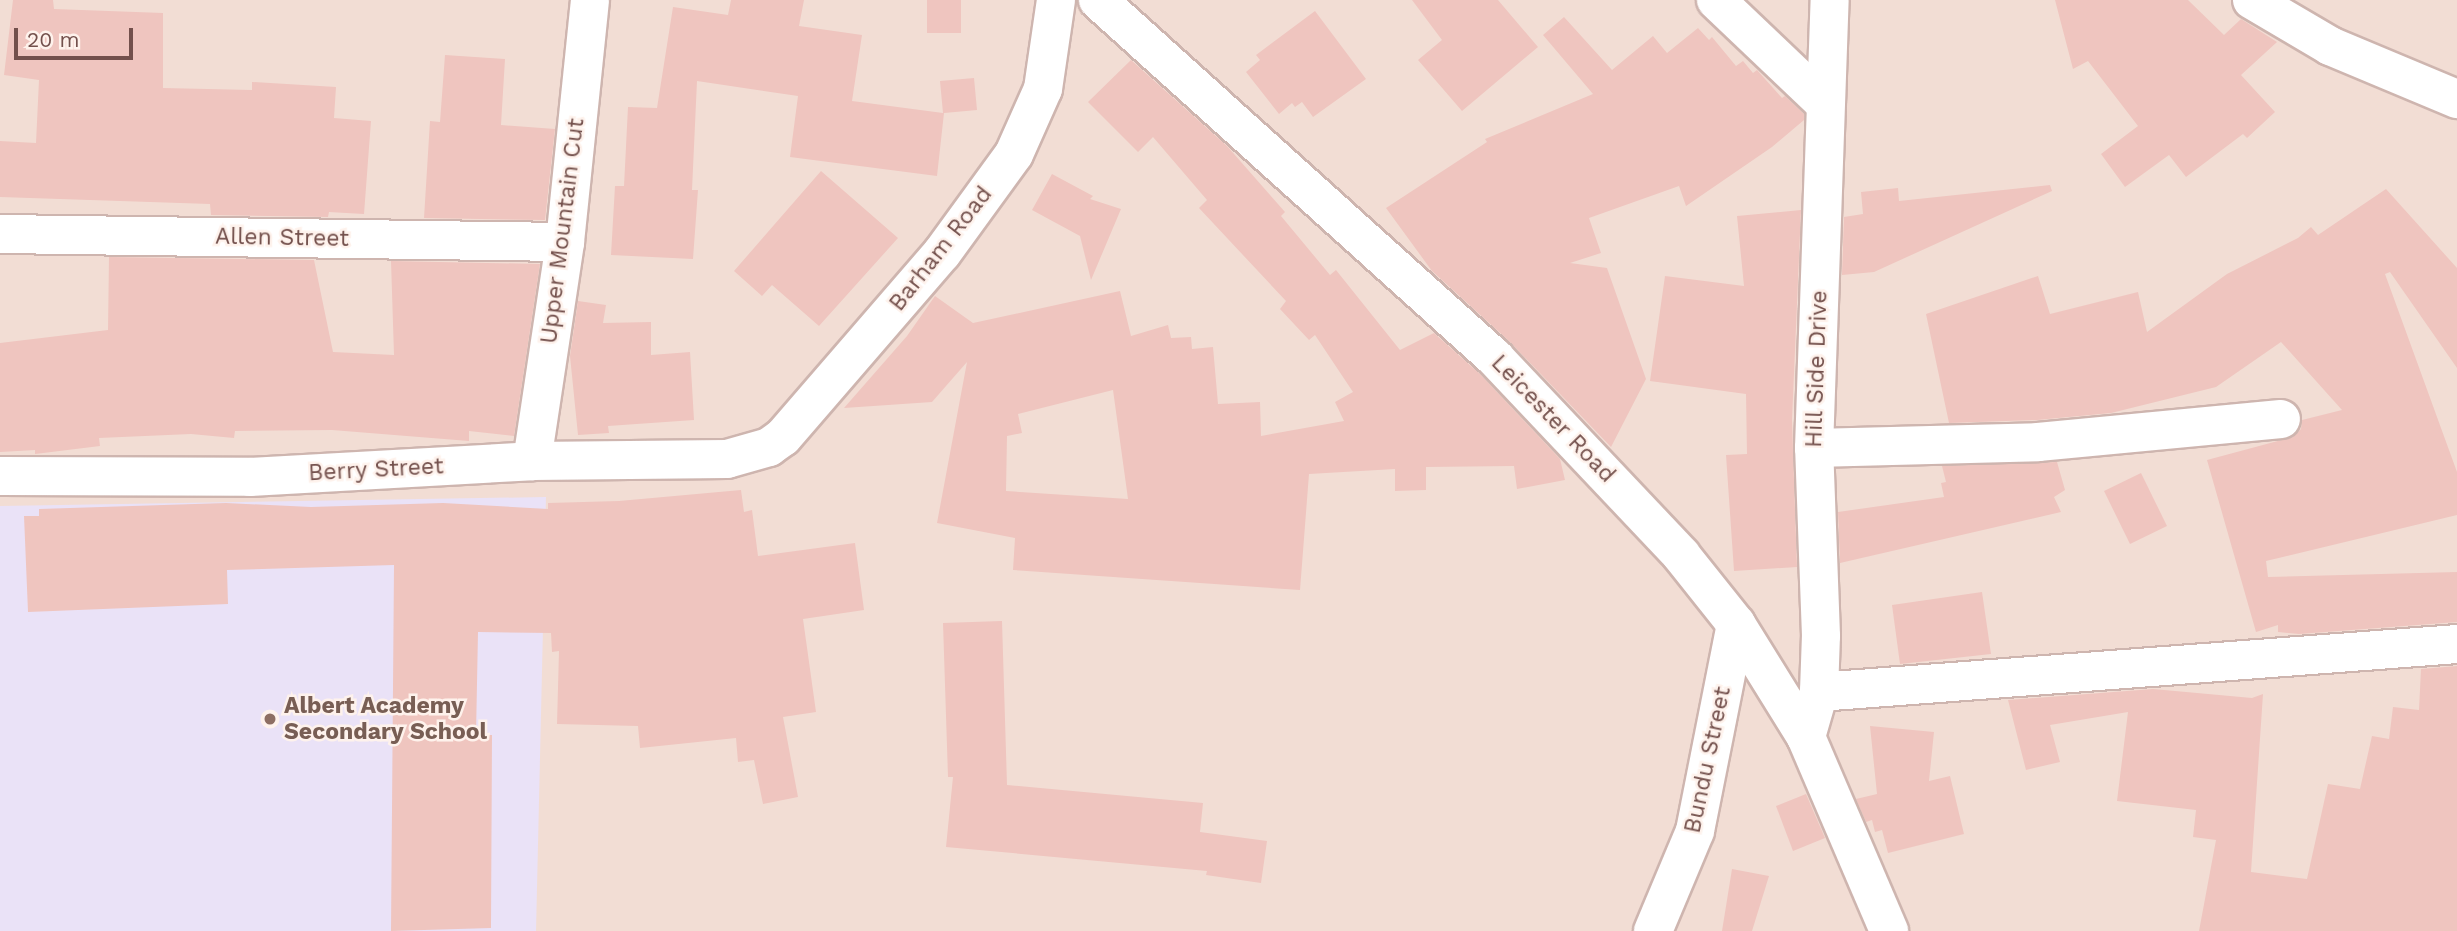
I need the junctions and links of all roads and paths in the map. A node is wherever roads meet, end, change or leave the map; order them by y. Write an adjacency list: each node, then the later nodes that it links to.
1 (590, 0): 10 (street, Upper Mountain Cut)
2 (1056, 0): 13 (street, Barham Road)
3 (1098, 0): 16 (street, Leicester Road)
4 (1716, 0): 8 (street)
5 (1830, 0): 8 (street, Hill Side Drive)
6 (2252, 0): 7 (street)
7 (2457, 99)
8 (1824, 103): 12 (street, Hill Side Drive)
9 (0, 234): 10 (street, Allen Street)
10 (565, 242): 14 (street, Upper Mountain Cut)
11 (2281, 419): 12 (street)
12 (1814, 448): 18 (street, Hill Side Drive)
13 (752, 454): 14 (street, Berry Street)
14 (532, 461): 15 (street, Berry Street)
15 (0, 476)
16 (1736, 624): 19 (street, Leicester Road); 20 (street, Bundu Street)
17 (2457, 645): 18 (street)
18 (1819, 692): 19 (street, Hill Side Drive)
19 (1806, 737): 21 (street, Leicester Road)
20 (1654, 931)
21 (1889, 931)

